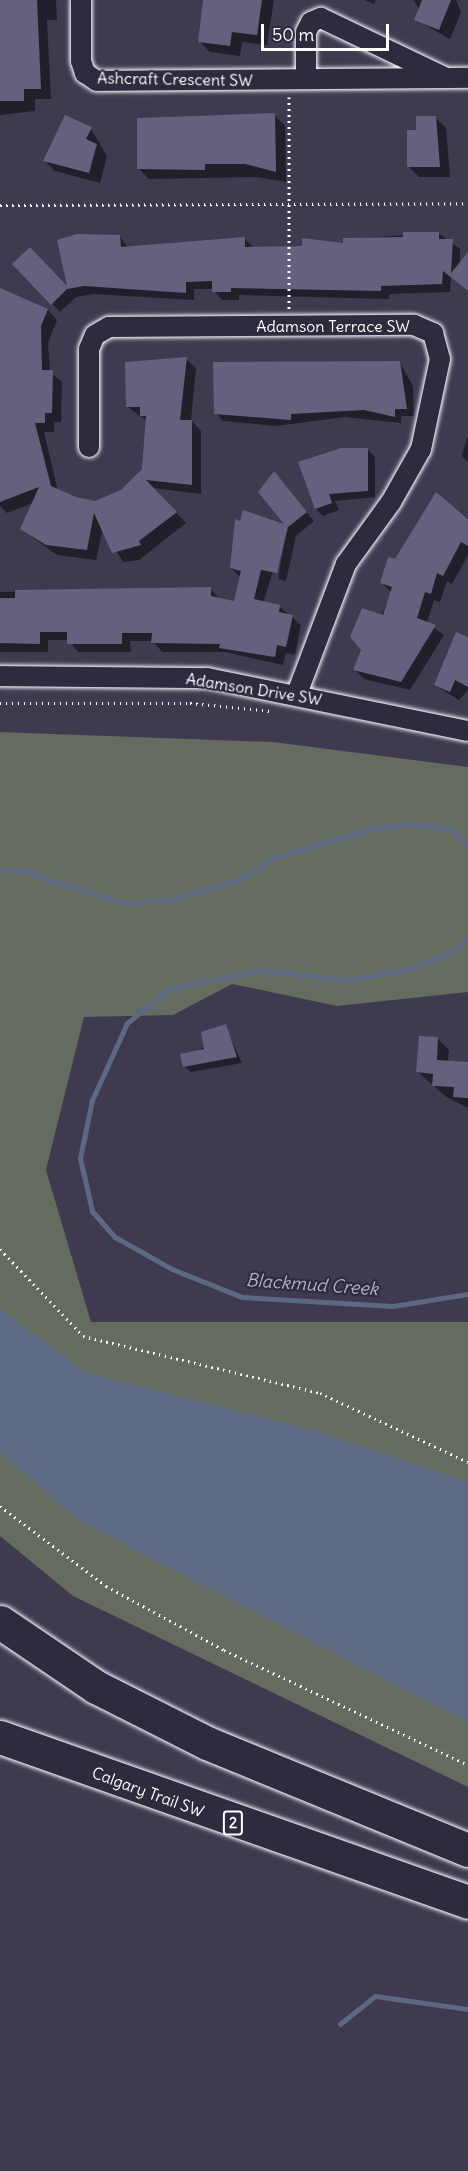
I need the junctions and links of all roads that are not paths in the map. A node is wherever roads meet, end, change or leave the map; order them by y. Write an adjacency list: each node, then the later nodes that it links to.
1 (81, 0): 4 (street, Ashcraft Crescent SW)
2 (446, 78): 3 (street, Ashcraft Crescent SW); 4 (street, Ashcraft Crescent SW); 4 (street, Ashcraft Crescent SW)
3 (468, 78)
4 (297, 79)
5 (89, 447): 7 (street, Adamson Terrace SW)
6 (0, 676): 7 (street, Adamson Drive SW)
7 (297, 694): 8 (street, Adamson Drive SW)
8 (468, 731)
9 (0, 1622): 11 (highway)
10 (0, 1737): 12 (highway, Calgary Trail SW / 2)
11 (468, 1850)
12 (468, 1902)

